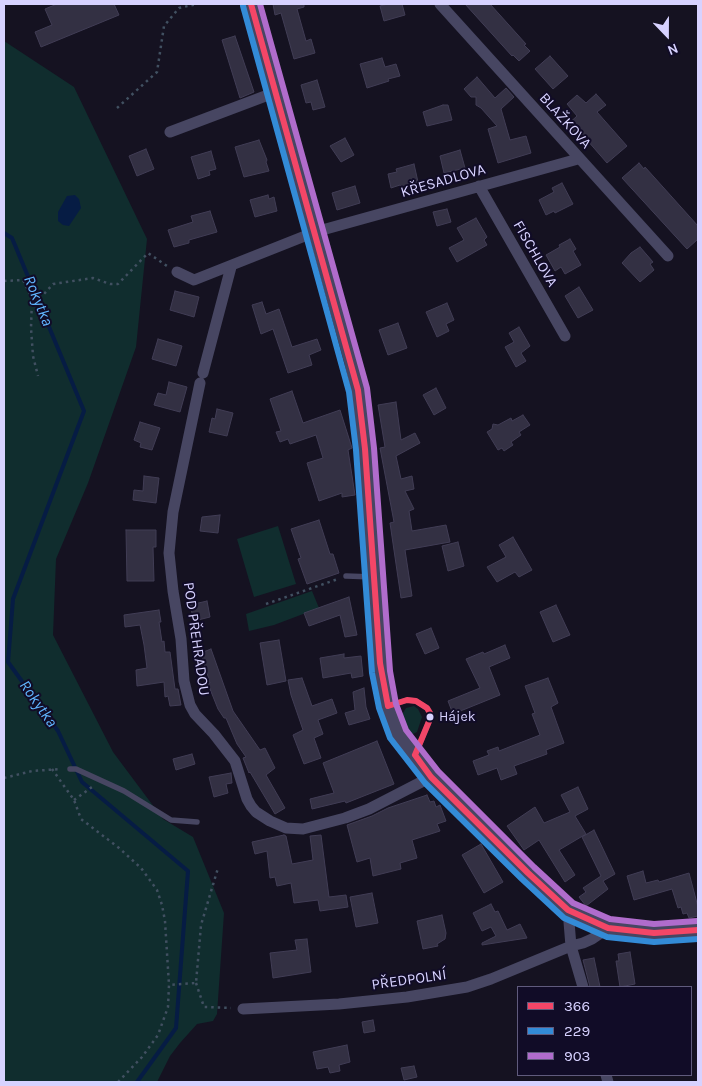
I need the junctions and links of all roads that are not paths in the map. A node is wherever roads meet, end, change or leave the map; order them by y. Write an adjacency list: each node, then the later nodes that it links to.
1 (251, 4): 3 (street)
2 (440, 4): 5 (street, BLAŽKOVA)
3 (276, 92): 4 (street); 7 (street)
4 (170, 132)
5 (578, 159): 6 (street, KŘESADLOVA); 8 (street, BLAŽKOVA)
6 (478, 186): 7 (street, KŘESADLOVA); 11 (street, FISCHLOVA)
7 (315, 232): 9 (street, KŘESADLOVA); 13 (street)
8 (668, 256)
9 (231, 267): 10 (street, KŘESADLOVA); 17 (street, POD PŘEHRADOU)
10 (177, 272)
11 (565, 336)
12 (346, 576): 13 (lane)
13 (375, 577): 14 (street)
14 (388, 706): 15 (street); 15 (lane)
15 (415, 755): 17 (street)
16 (70, 769): 18 (lane)
17 (431, 777): 19 (street)
18 (197, 822)
19 (568, 910): 20 (street); 22 (street)
20 (608, 928): 21 (street); 22 (street, PŘEDPOLNÍ)
21 (698, 930)
22 (571, 946): 23 (street); 24 (street, PŘEDPOLNÍ)
23 (583, 986)
24 (243, 1009)

